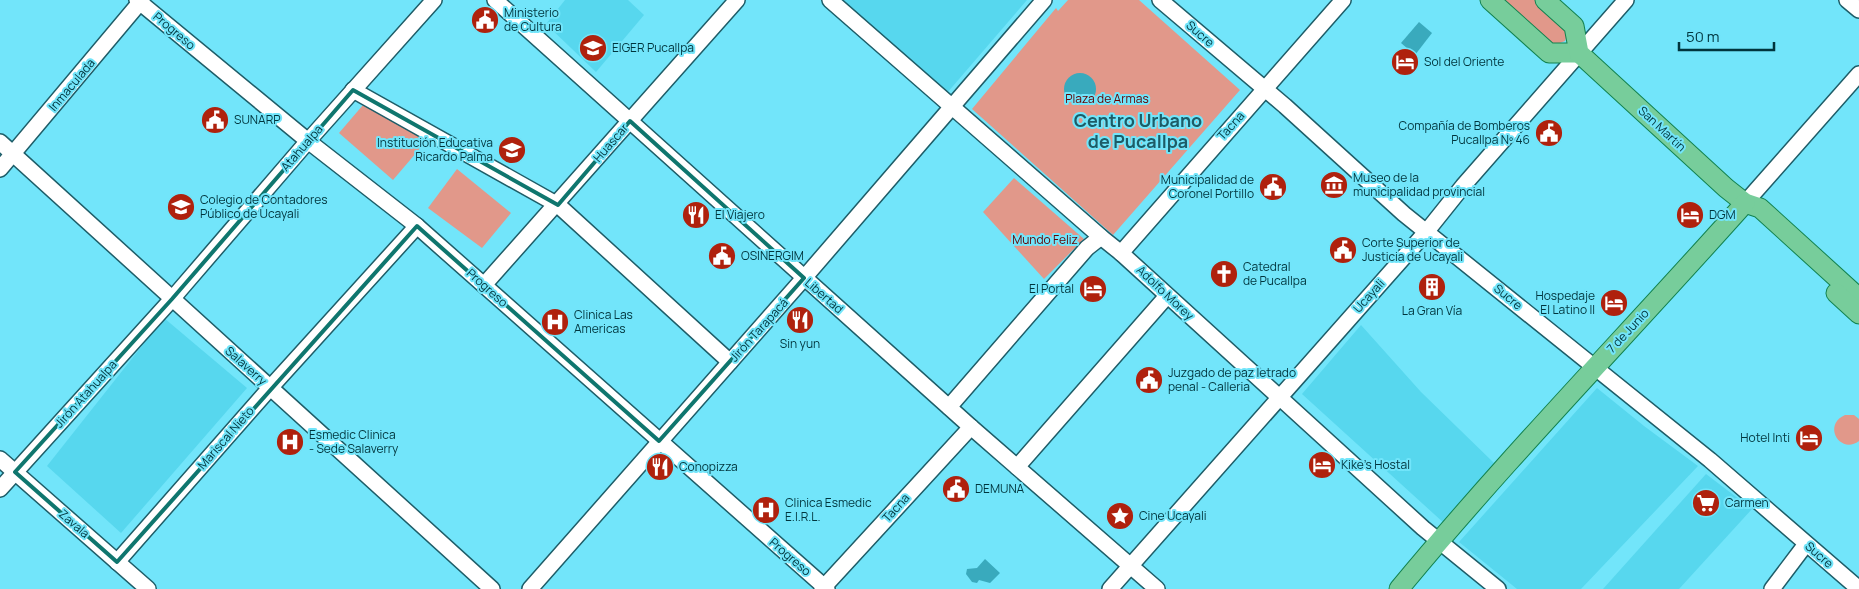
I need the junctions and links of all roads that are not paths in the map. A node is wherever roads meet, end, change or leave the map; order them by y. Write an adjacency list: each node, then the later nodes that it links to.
1 (434, 0): 17 (street, Atahualpa)
2 (495, 0): 19 (street, Libertad)
3 (736, 0): 19 (street, Huascar)
4 (830, 0): 18 (street, Adolfo Morey)
5 (1044, 0): 18 (street, Jirón Tarapacá)
6 (1160, 0): 16 (street, Sucre)
7 (1343, 0): 16 (street, Tacna)
8 (1490, 0): 14 (main road)
9 (1545, 0): 14 (main road)
10 (1626, 0): 14 (street, Ucayali)
11 (1847, 0): 13 (street)
12 (139, 1): 20 (street, Progreso); 22 (street, Inmaculada)
13 (1859, 10)
14 (1579, 53): 24 (main road, San Martín); 27 (street, Ucayali)
15 (1859, 74): 24 (street, 7 de Junio)
16 (1265, 88): 27 (street, Sucre); 29 (street, Tacna)
17 (353, 90): 20 (street, Atahualpa); 25 (street)
18 (954, 106): 28 (street, Adolfo Morey); 30 (street, Jirón Tarapacá)
19 (630, 121): 25 (street, Huascar); 30 (street, Libertad)
20 (308, 141): 26 (street, Progreso); 34 (street, Atahualpa)
21 (0, 142): 22 (street, Salaverry)
22 (13, 155): 23 (street, Inmaculada); 34 (street, Salaverry)
23 (0, 169)
24 (1746, 203): 33 (main road, San Martín); 35 (main road, San Martín); 37 (main road, 7 de Junio)
25 (558, 205): 31 (street, Huascar); 36 (street)
26 (417, 226): 31 (street, Progreso); 38 (street, Mariscal Nieto)
27 (1427, 231): 37 (street, Sucre); 39 (street, Ucayali)
28 (1101, 237): 29 (street, Adolfo Morey); 40 (street)
29 (1121, 253): 32 (street, Adolfo Morey)
30 (804, 278): 36 (street, Jirón Tarapacá); 40 (street, Libertad)
31 (484, 286): 42 (street, Progreso)
32 (1167, 296): 39 (street, Adolfo Morey); 44 (street)
33 (1859, 298)
34 (172, 299): 38 (street, Salaverry); 45 (street, Jirón Atahualpa)
35 (1859, 314)
36 (730, 362): 42 (street, Jirón Tarapacá)
37 (1594, 367): 47 (main road, 7 de Junio); 48 (street, Sucre)
38 (270, 388): 49 (street, Mariscal Nieto); 53 (street, Salaverry)
39 (1280, 396): 47 (street, Adolfo Morey); 50 (street, Ucayali)
40 (949, 407): 41 (street, Libertad)
41 (971, 427): 44 (street, Libertad); 51 (street, Tacna)
42 (659, 442): 51 (street, Progreso); 54 (street, Jirón Tarapacá)
43 (0, 459): 45 (street, Zavala)
44 (1017, 467): 50 (street, Libertad)
45 (15, 472): 46 (street, Jirón Atahualpa); 49 (street, Zavala)
46 (0, 489)
47 (1438, 541): 57 (main road, 7 de Junio); 58 (street, Adolfo Morey)
48 (1806, 544): 59 (street); 60 (street, Sucre)
49 (117, 562): 52 (street, Zavala)
50 (1130, 566): 55 (street, Ucayali); 56 (street, Libertad)
51 (825, 588)
52 (148, 589)
53 (492, 589)
54 (530, 589)
55 (1110, 589)
56 (1157, 589)
57 (1399, 589)
58 (1498, 589)
59 (1772, 589)
60 (1859, 589)

